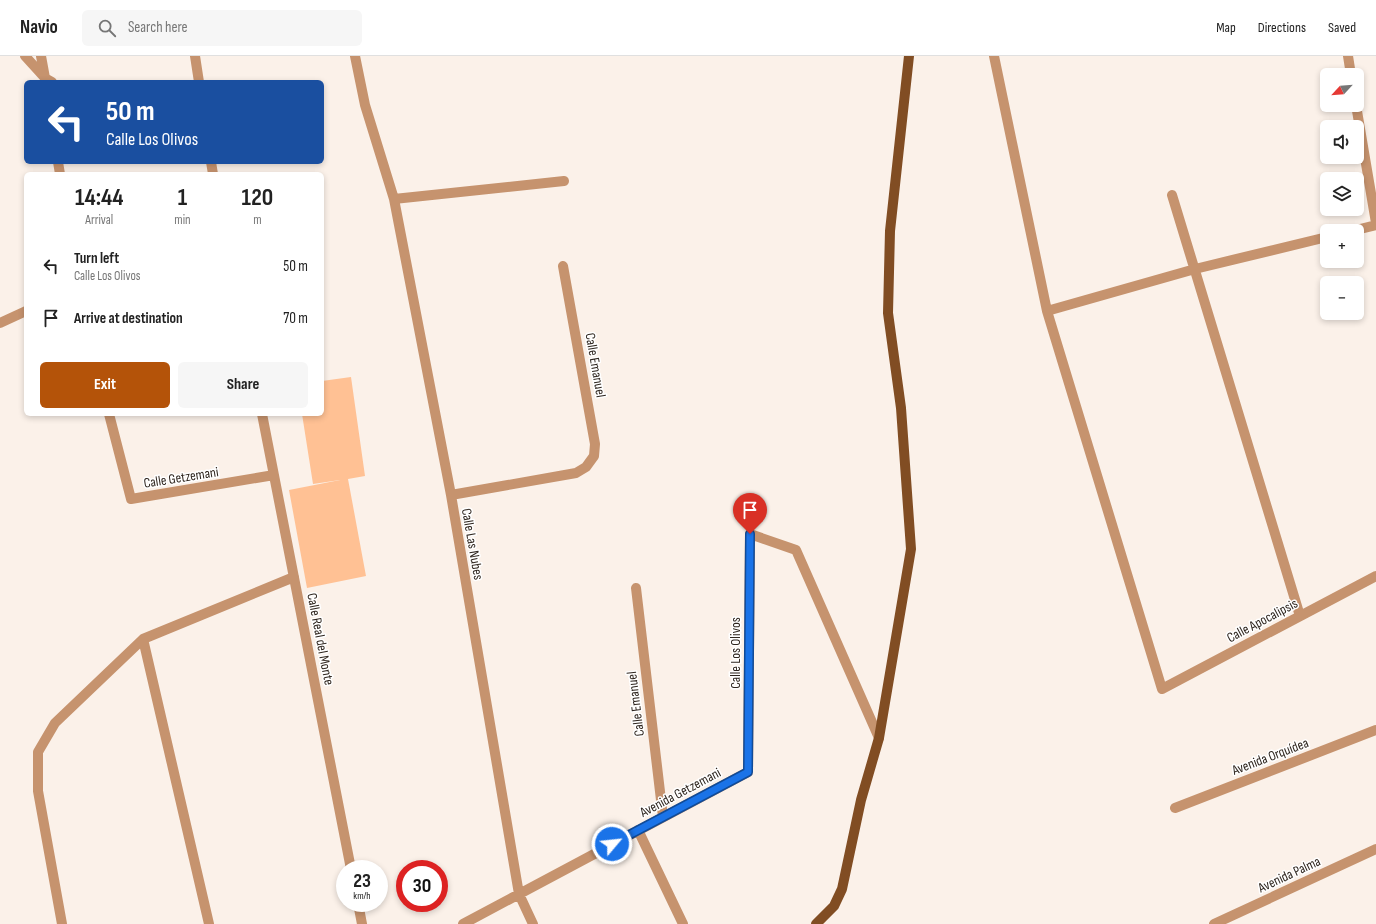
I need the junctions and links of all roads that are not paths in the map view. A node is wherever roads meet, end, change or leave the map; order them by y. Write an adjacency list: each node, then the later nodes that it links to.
1 (25, 56): 9 (street)
2 (41, 56): 10 (street)
3 (195, 56): 11 (street)
4 (355, 56): 15 (street, Calle Las Nubes)
5 (909, 56): 34 (main road)
6 (994, 56): 21 (street)
7 (1348, 56): 8 (street)
8 (1350, 68)
9 (46, 80)
10 (47, 80)
11 (199, 80)
12 (1357, 112): 16 (street)
13 (564, 181): 15 (street)
14 (1172, 195): 20 (street)
15 (394, 199): 27 (street, Calle Las Nubes)
16 (1376, 224): 17 (street)
17 (1364, 228)
18 (1320, 239): 20 (street)
19 (564, 266): 27 (street, Calle Emanuel)
20 (1195, 269): 21 (street); 31 (street)
21 (1047, 311): 31 (street, Calle Apocalipsis)
22 (24, 312): 23 (street)
23 (0, 323)
24 (110, 416): 26 (street, Calle Getzemani)
25 (262, 416): 26 (street, Calle Real del Monte)
26 (274, 475): 29 (street, Calle Real del Monte)
27 (451, 495): 41 (street, Calle Las Nubes)
28 (1376, 576): 31 (street, Calle Apocalipsis)
29 (294, 577): 32 (street); 40 (street, Calle Real del Monte)
30 (636, 588): 37 (street, Calle Emanuel)
31 (1300, 616)
32 (143, 638): 43 (street); 44 (street)
33 (1376, 730): 36 (street, Avenida Orquídea)
34 (879, 738): 35 (street, Calle Los Olivos); 49 (main road)
35 (748, 772): 37 (street, Avenida Getzemani)
36 (1175, 808)
37 (663, 817): 38 (street, Avenida Getzemani)
38 (638, 830): 41 (street, Avenida Getzemani); 48 (street)
39 (1376, 849): 50 (street, Avenida Palma)
40 (350, 860)
41 (519, 894): 46 (street, Avenida Getzemani); 47 (street, Calle Las Nubes)
42 (360, 912): 45 (street)
43 (62, 924)
44 (209, 924)
45 (362, 924)
46 (463, 924)
47 (533, 924)
48 (683, 924)
49 (816, 924)
50 (1214, 924)

